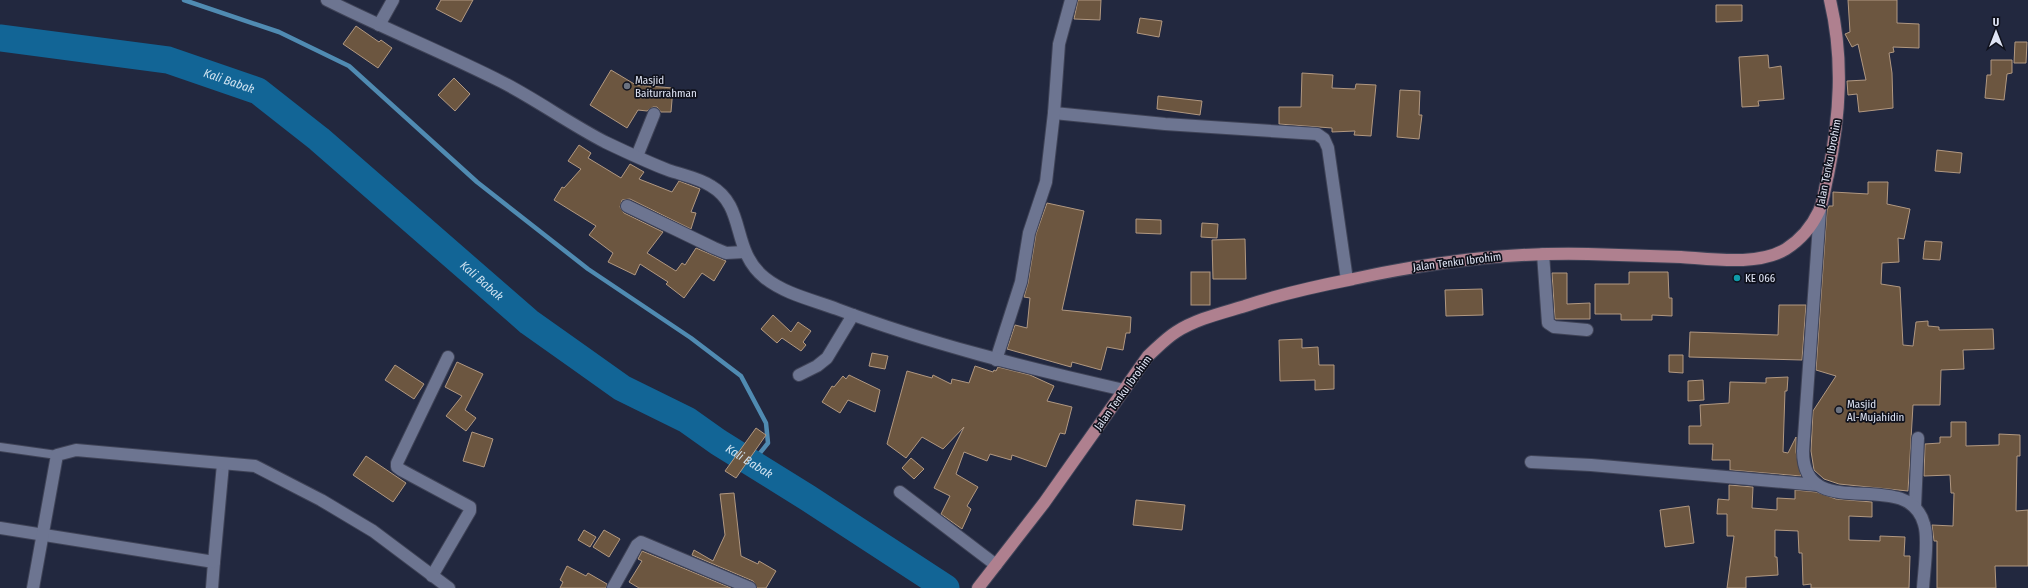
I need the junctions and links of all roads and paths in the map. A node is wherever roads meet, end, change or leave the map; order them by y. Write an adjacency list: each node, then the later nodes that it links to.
1 (327, 0): 5 (street)
2 (393, 0): 5 (street)
3 (1071, 0): 6 (street)
4 (1830, 0): 10 (main road, Jalan Tenku Ibrohim)
5 (379, 25): 8 (street)
6 (1054, 113): 13 (street); 17 (street)
7 (654, 114): 8 (street)
8 (637, 156): 11 (street)
9 (627, 206): 11 (street)
10 (1820, 210): 12 (main road, Jalan Tenku Ibrohim); 25 (street)
11 (744, 252): 14 (street)
12 (1543, 254): 13 (main road, Jalan Tenku Ibrohim); 15 (street)
13 (1347, 280): 19 (main road, Jalan Tenku Ibrohim)
14 (853, 315): 17 (street); 18 (street)
15 (1587, 330)
16 (448, 357): 32 (street)
17 (996, 360): 19 (street)
18 (799, 375)
19 (1124, 390): 31 (main road, Jalan Tenku Ibrohim)
20 (1918, 438): 27 (street)
21 (0, 447): 22 (lane)
22 (57, 455): 24 (street); 29 (street)
23 (1531, 462): 25 (street)
24 (223, 464): 30 (street); 32 (street)
25 (1818, 485): 27 (street)
26 (900, 492): 31 (street)
27 (1915, 507): 39 (street)
28 (0, 528): 29 (street)
29 (43, 535): 30 (street); 33 (street)
30 (214, 562): 34 (street)
31 (993, 569): 38 (main road, Jalan Tenku Ibrohim)
32 (432, 576): 35 (street)
33 (33, 588)
34 (212, 588)
35 (449, 588)
36 (613, 588): 37 (street)
37 (750, 588)
38 (978, 588)
39 (1923, 588)

